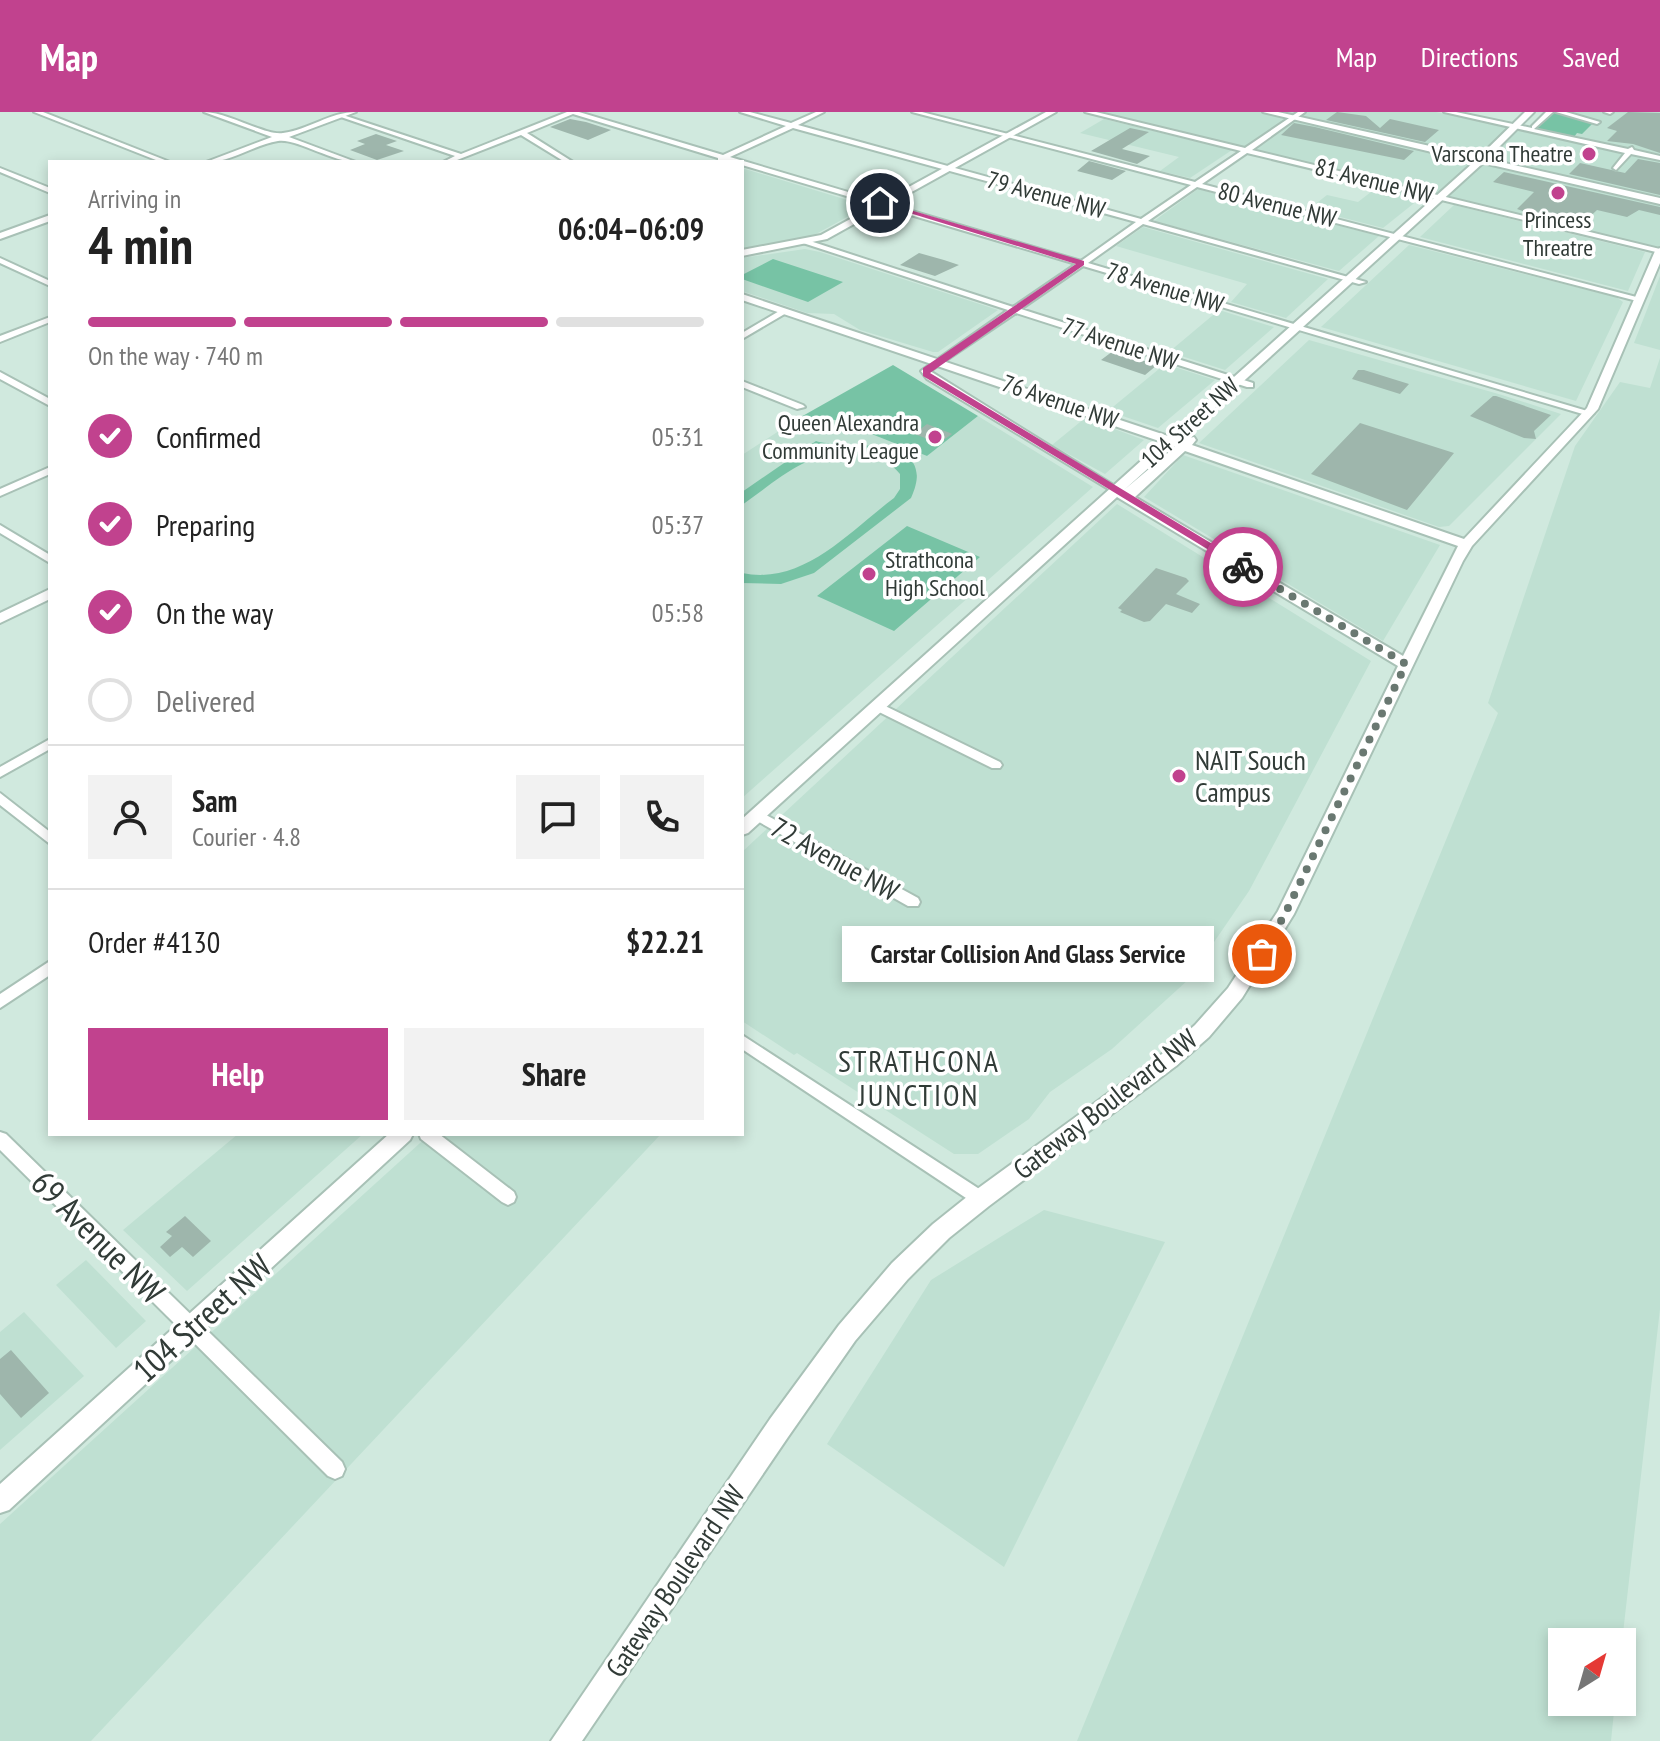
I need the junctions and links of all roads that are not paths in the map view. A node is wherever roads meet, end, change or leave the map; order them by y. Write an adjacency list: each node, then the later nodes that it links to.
1 (37, 112): 30 (street)
2 (208, 112): 24 (main road)
3 (352, 112): 16 (main road)
4 (572, 112): 22 (street); 29 (street, 78 Avenue NW)
5 (743, 112): 19 (street, 79 Avenue NW)
6 (821, 112): 19 (street)
7 (915, 112): 23 (street, 80 Avenue NW)
8 (1052, 112): 23 (main road)
9 (1088, 112): 25 (street, 81 Avenue NW)
10 (1267, 112): 17 (main road)
11 (1302, 112): 17 (street)
12 (1447, 112): 20 (street)
13 (1530, 112): 20 (main road, 104 Street NW)
14 (1548, 112): 21 (main road, 104 Street NW); 26 (street)
15 (1559, 112): 18 (street)
16 (341, 116): 24 (main road); 27 (street)
17 (1293, 118): 25 (street); 37 (main road)
18 (1597, 122)
19 (792, 125): 29 (street); 40 (street, 79 Avenue NW)
20 (1514, 126): 21 (street); 37 (main road, 104 Street NW)
21 (1526, 129): 26 (street); 37 (main road, 104 Street NW)
22 (521, 132): 27 (street); 34 (street)
23 (1008, 136): 40 (main road); 42 (street, 80 Avenue NW)
24 (280, 137): 31 (main road); 32 (main road)
25 (1246, 150): 42 (street); 44 (street, 81 Avenue NW)
26 (1631, 150): 28 (street); 39 (street)
27 (462, 156): 33 (street)
28 (1660, 156)
29 (723, 157): 35 (street); 36 (street, 78 Avenue NW)
30 (162, 160)
31 (216, 160)
32 (346, 160)
33 (451, 160)
34 (567, 160)
35 (716, 160)
36 (734, 160)
37 (1484, 161): 44 (main road, 104 Street NW); 45 (main road)
38 (744, 163): 46 (street, 78 Avenue NW)
39 (1616, 168)
40 (949, 169): 46 (main road); 48 (street, 79 Avenue NW)
41 (0, 170): 43 (street)
42 (1196, 185): 48 (street); 50 (street, 80 Avenue NW)
43 (48, 190)
44 (1445, 199): 50 (main road, 104 Street NW); 51 (main road, 104 Street NW); 53 (street, 81 Avenue NW)
45 (1660, 201)
46 (883, 204): 52 (main road); 56 (street, 78 Avenue NW)
47 (48, 219): 49 (main road)
48 (1141, 222): 56 (street); 57 (street, 79 Avenue NW)
49 (0, 236)
50 (1396, 236): 51 (street, 80 Avenue NW); 57 (main road, 104 Street NW)
51 (1408, 239): 58 (main road, 104 Street NW); 61 (street, 80 Avenue NW)
52 (807, 243): 54 (main road); 62 (street, 77 Avenue NW)
53 (1660, 251): 61 (main road, Gateway Boulevard NW)
54 (744, 253)
55 (0, 260): 59 (street)
56 (1081, 263): 62 (street); 65 (street, 78 Avenue NW)
57 (1348, 279): 58 (street, 79 Avenue NW); 65 (main road, 104 Street NW)
58 (1362, 282): 66 (main road, 104 Street NW)
59 (48, 283)
60 (744, 298): 63 (main road, 76 Avenue NW)
61 (1640, 299): 75 (main road, Gateway Boulevard NW)
62 (1013, 309): 69 (street); 71 (street, 77 Avenue NW)
63 (784, 312): 67 (street); 69 (main road, 76 Avenue NW)
64 (48, 320): 68 (street)
65 (1296, 327): 66 (street, 78 Avenue NW); 71 (main road, 104 Street NW)
66 (1310, 331): 71 (main road, 104 Street NW); 75 (street, 78 Avenue NW)
67 (744, 335)
68 (0, 339)
69 (939, 361): 76 (main road, 76 Avenue NW); 79 (street)
70 (0, 375): 73 (street)
71 (1243, 383): 76 (main road, 104 Street NW)
72 (744, 385): 74 (street)
73 (48, 402)
74 (800, 407)
75 (1589, 413): 81 (main road, Gateway Boulevard NW)
76 (1178, 443): 79 (main road, 104 Street NW); 81 (main road, 76 Avenue NW)
77 (48, 471): 78 (street)
78 (0, 493)
79 (1121, 494): 85 (main road); 86 (main road, 104 Street NW)
80 (0, 528): 82 (street)
81 (1466, 544): 85 (main road, Gateway Boulevard NW)
82 (48, 559)
83 (48, 594): 84 (main road)
84 (0, 619)
85 (1406, 664): 102 (main road, Gateway Boulevard NW)
86 (877, 706): 88 (street); 91 (main road, 104 Street NW)
87 (48, 744): 89 (street)
88 (996, 765)
89 (0, 773)
90 (0, 798): 93 (street)
91 (757, 815): 92 (main road, 104 Street NW); 94 (street, 72 Avenue NW)
92 (744, 827)
93 (48, 837)
94 (913, 902)
95 (48, 968): 96 (street)
96 (0, 1002)
97 (744, 1042): 102 (street)
98 (401, 1136): 103 (main road, 104 Street NW)
99 (430, 1136): 101 (street)
100 (0, 1139): 103 (street, 69 Avenue NW)
101 (508, 1197)
102 (981, 1199): 106 (main road, Gateway Boulevard NW)
103 (191, 1329): 104 (street, 69 Avenue NW); 105 (main road, 104 Street NW)
104 (335, 1469)
105 (0, 1501)
106 (565, 1741)

